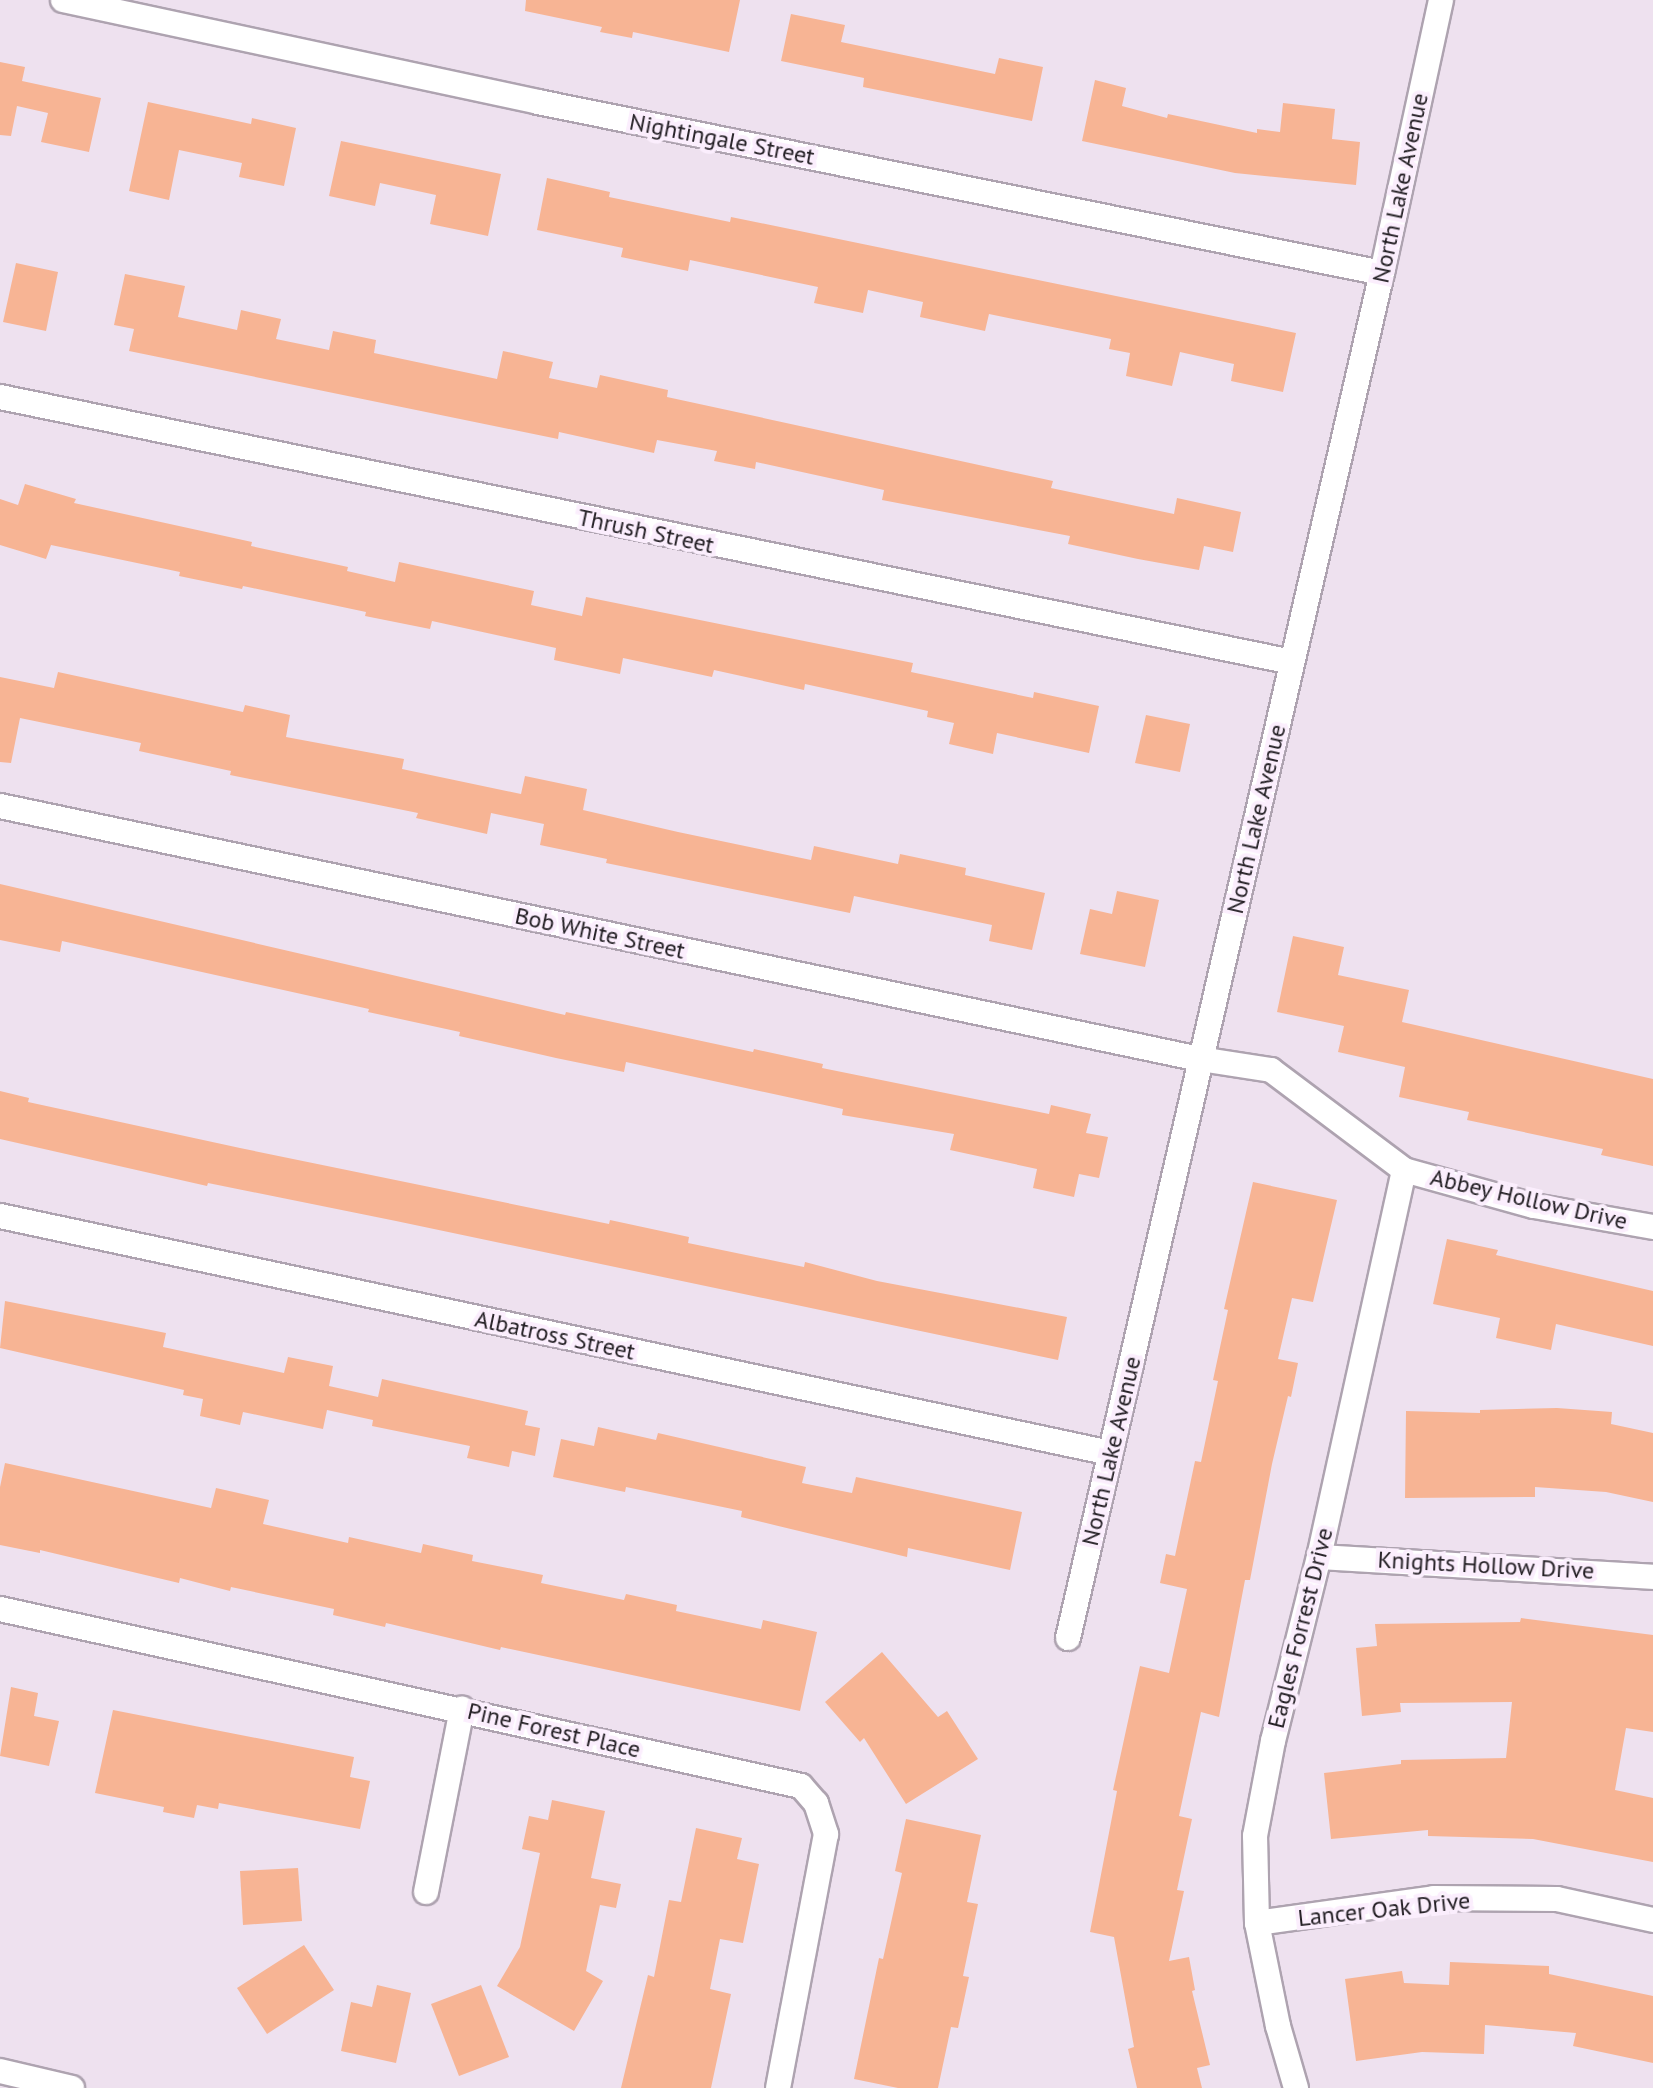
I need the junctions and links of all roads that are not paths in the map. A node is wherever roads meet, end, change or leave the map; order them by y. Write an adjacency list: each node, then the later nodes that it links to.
1 (63, 0): 3 (street, Nightingale Street)
2 (1441, 0): 3 (street, North Lake Avenue)
3 (1382, 273): 5 (street, North Lake Avenue)
4 (0, 397): 5 (street, Thrush Street)
5 (1292, 662): 7 (street, North Lake Avenue)
6 (0, 806): 7 (street, Bob White Street)
7 (1200, 1059): 8 (street, Abbey Hollow Drive); 11 (street, North Lake Avenue)
8 (1404, 1170): 10 (street, Abbey Hollow Drive); 12 (street, Eagles Forrest Drive)
9 (0, 1216): 11 (street, Albatross Street)
10 (1653, 1227)
11 (1110, 1453): 15 (street, North Lake Avenue)
12 (1319, 1557): 13 (street, Knights Hollow Drive); 19 (street, Eagles Forrest Drive)
13 (1653, 1577)
14 (0, 1609): 16 (street, Pine Forest Place)
15 (1068, 1638)
16 (462, 1709): 17 (street); 22 (street, Pine Forest Place)
17 (426, 1892)
18 (1653, 1920): 19 (street, Lancer Oak Drive)
19 (1257, 1923): 23 (street, Eagles Forrest Drive)
20 (0, 2071): 21 (street)
21 (72, 2088)
22 (778, 2088)
23 (1296, 2088)

